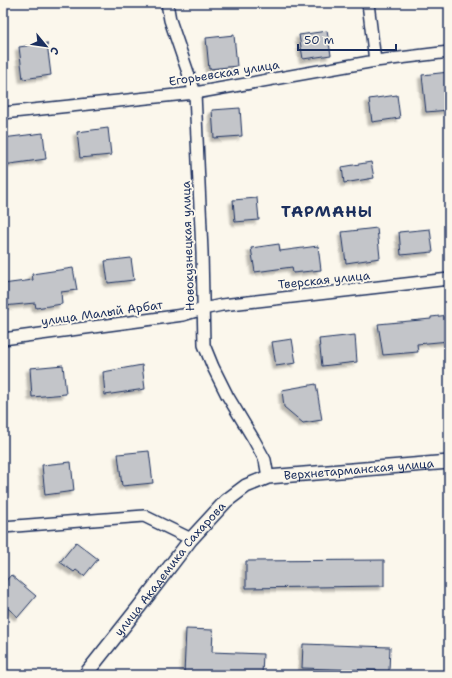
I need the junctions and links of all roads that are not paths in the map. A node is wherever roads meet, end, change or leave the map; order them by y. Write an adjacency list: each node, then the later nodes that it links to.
1 (167, 3): 5 (street, Новокузнецкая улица)
2 (368, 3): 4 (street)
3 (449, 52): 4 (street, Егорьевская улица)
4 (375, 61): 5 (street, Егорьевская улица)
5 (195, 93): 6 (street, Егорьевская улица); 8 (street, Новокузнецкая улица)
6 (3, 113)
7 (449, 279): 8 (street, Тверская улица)
8 (203, 309): 9 (street, улица Малый Арбат); 11 (street, Новокузнецкая улица)
9 (3, 340)
10 (449, 462): 11 (street, Верхнетарманская улица)
11 (268, 477): 13 (street, улица Академика Сахарова)
12 (3, 527): 13 (street)
13 (190, 539): 14 (street, улица Академика Сахарова)
14 (85, 675)

